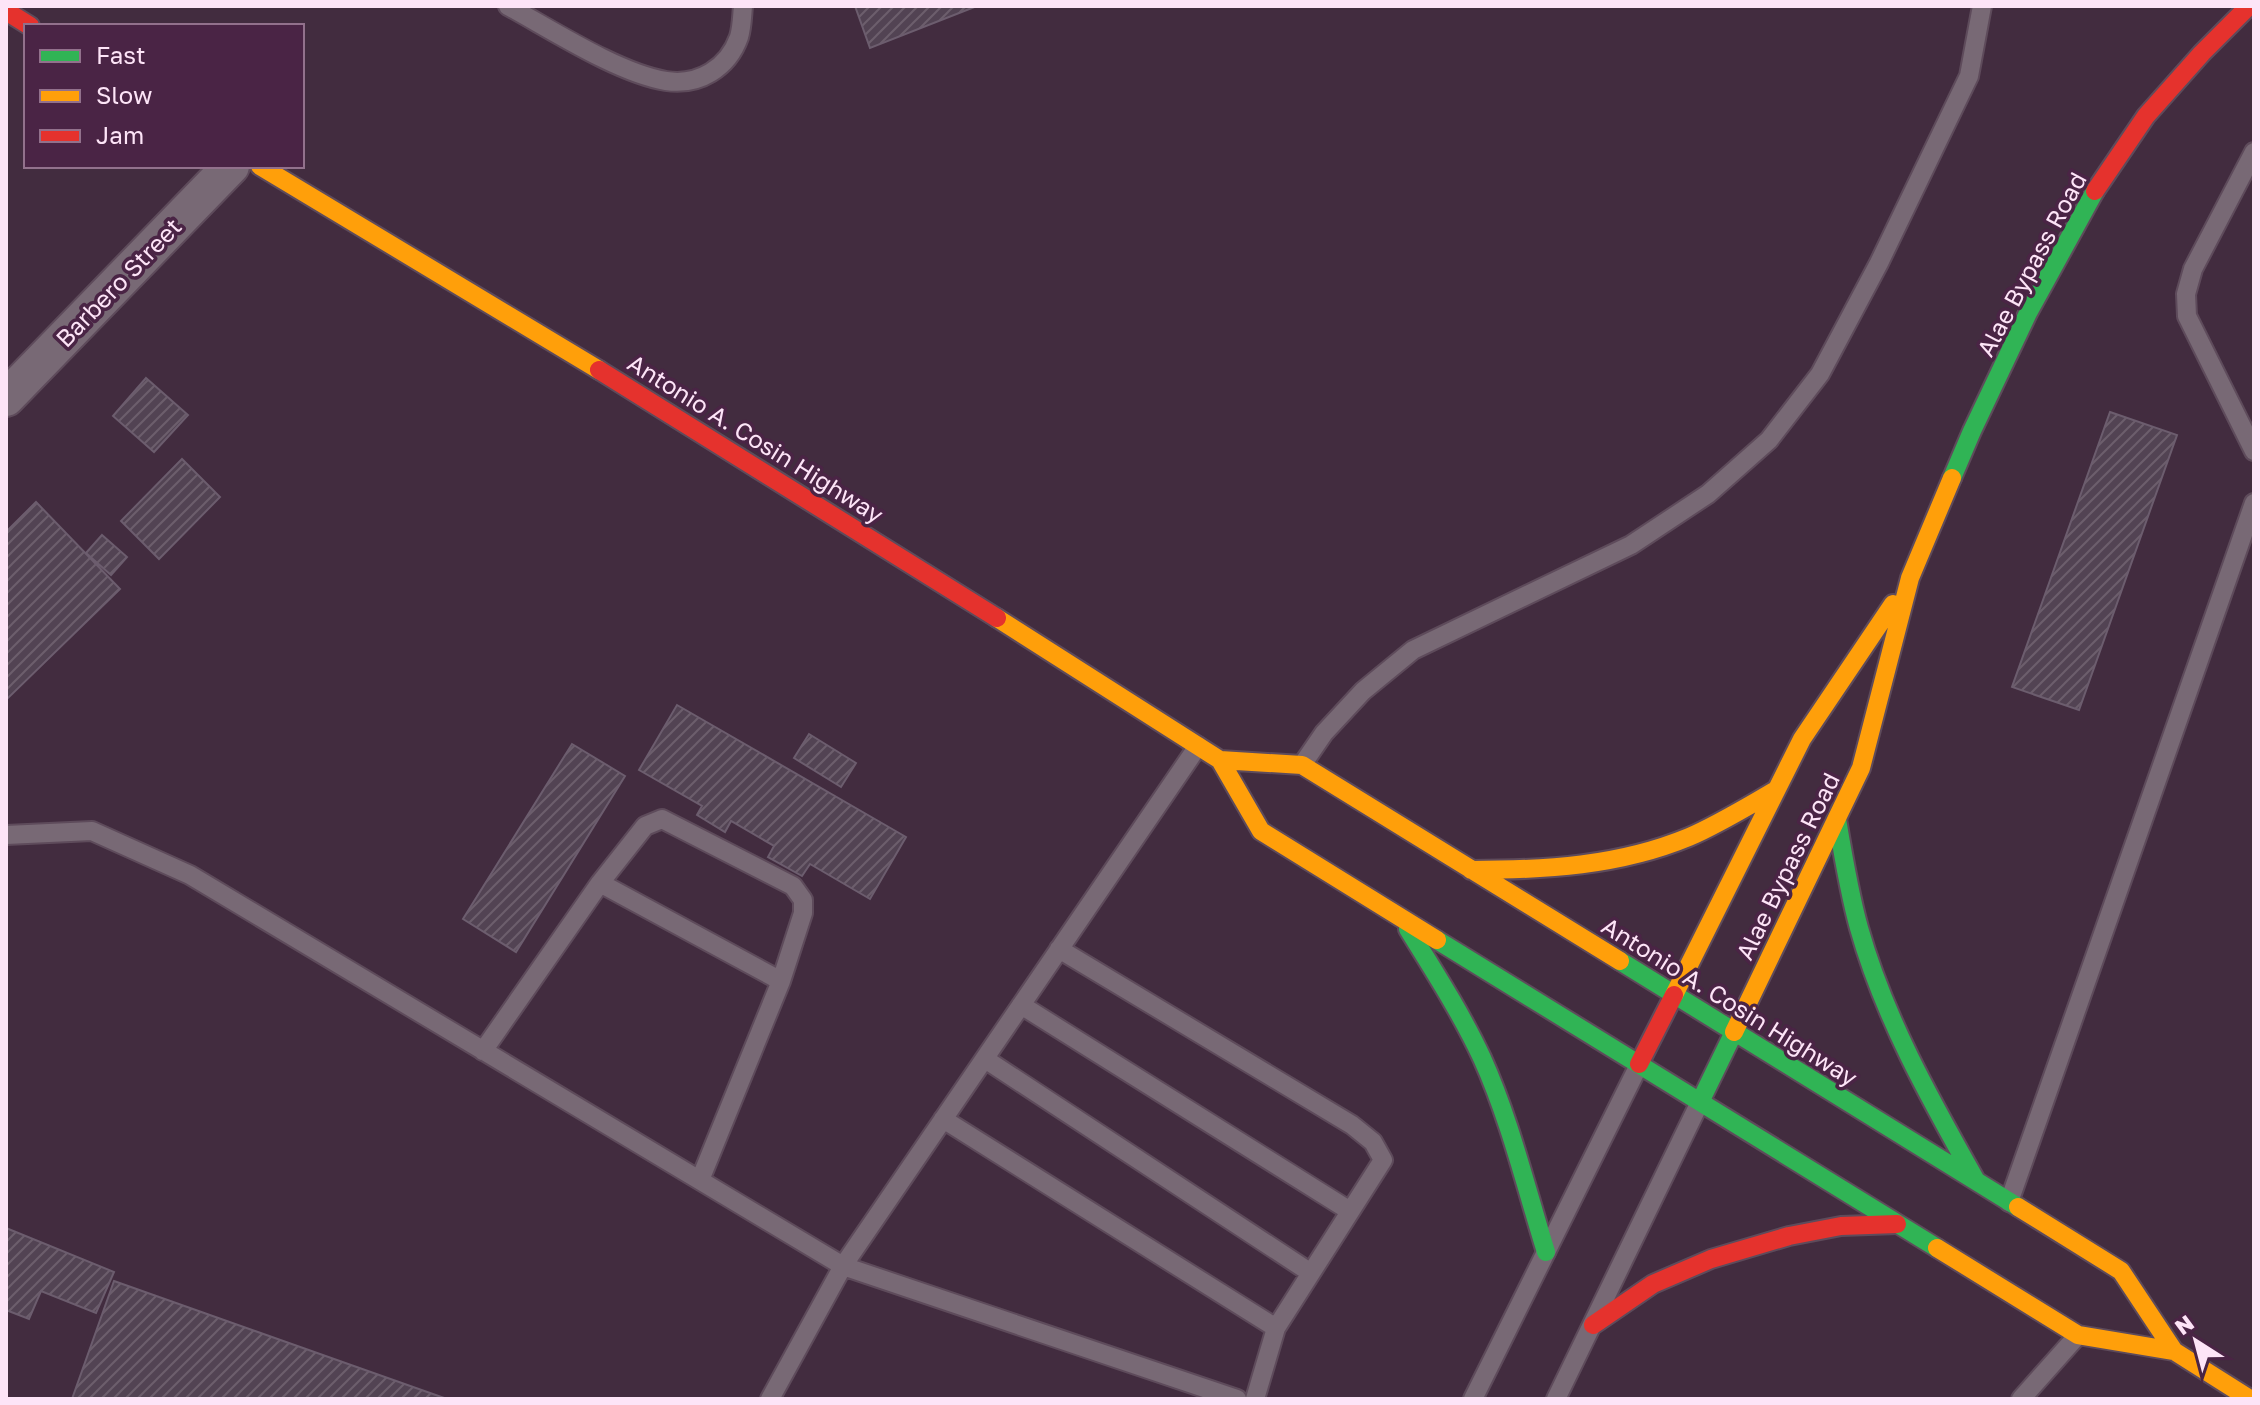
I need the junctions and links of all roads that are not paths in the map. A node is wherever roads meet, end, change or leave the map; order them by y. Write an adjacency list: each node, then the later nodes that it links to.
1 (508, 6): 2 (lane)
2 (743, 6)
3 (1982, 6): 16 (lane)
4 (2249, 6): 13 (main road, Alae Bypass Road)
5 (6, 11): 6 (main road)
6 (27, 24)
7 (2254, 152): 11 (lane)
8 (229, 168): 10 (street, Barbero Street)
9 (263, 168): 14 (main road, Antonio A. Cosin Highway)
10 (6, 398)
11 (2254, 451)
12 (2254, 503): 35 (lane)
13 (1910, 578): 17 (main road, Alae Bypass Road); 18 (main road, Alae Bypass Road)
14 (1198, 746): 15 (main road, Antonio A. Cosin Highway); 23 (lane)
15 (1220, 760): 16 (main road, Antonio A. Cosin Highway); 22 (main road, Antonio A. Cosin Highway)
16 (1302, 765): 20 (main road, Antonio A. Cosin Highway)
17 (1776, 790): 20 (main road); 25 (main road, Alae Bypass Road)
18 (1837, 819): 27 (main road, Alae Bypass Road); 34 (main road)
19 (6, 835): 28 (lane)
20 (1471, 870): 25 (main road, Antonio A. Cosin Highway)
21 (600, 883): 24 (lane); 24 (lane); 28 (lane)
22 (1400, 917): 30 (main road, Antonio A. Cosin Highway); 38 (main road)
23 (1059, 949): 26 (lane); 36 (lane)
24 (781, 981): 33 (lane)
25 (1674, 995): 27 (main road, Antonio A. Cosin Highway); 30 (main road, Alae Bypass Road)
26 (1021, 1005): 29 (lane); 36 (lane)
27 (1734, 1032): 31 (main road, Alae Bypass Road); 34 (main road, Antonio A. Cosin Highway)
28 (483, 1051): 33 (lane)
29 (985, 1059): 32 (lane); 40 (lane)
30 (1639, 1064): 31 (main road, Antonio A. Cosin Highway); 38 (lane)
31 (1700, 1102): 37 (main road, Antonio A. Cosin Highway); 41 (lane)
32 (943, 1119): 39 (lane); 42 (lane)
33 (700, 1180): 39 (lane)
34 (1976, 1182): 35 (main road, Antonio A. Cosin Highway)
35 (2009, 1202): 44 (main road, Antonio A. Cosin Highway)
36 (1350, 1211): 40 (lane)
37 (1897, 1224): 41 (main road); 43 (main road, Antonio A. Cosin Highway)
38 (1546, 1252): 49 (lane)
39 (843, 1266): 45 (lane); 46 (lane)
40 (1311, 1273): 42 (lane)
41 (1593, 1325): 50 (lane)
42 (1276, 1328): 48 (lane)
43 (2078, 1335): 44 (main road, Antonio A. Cosin Highway); 51 (lane)
44 (2174, 1351): 52 (main road, Antonio A. Cosin Highway)
45 (1211, 1394): 47 (lane)
46 (770, 1399)
47 (1237, 1399)
48 (1255, 1399)
49 (1473, 1399)
50 (1556, 1399)
51 (2021, 1399)
52 (2250, 1399)

